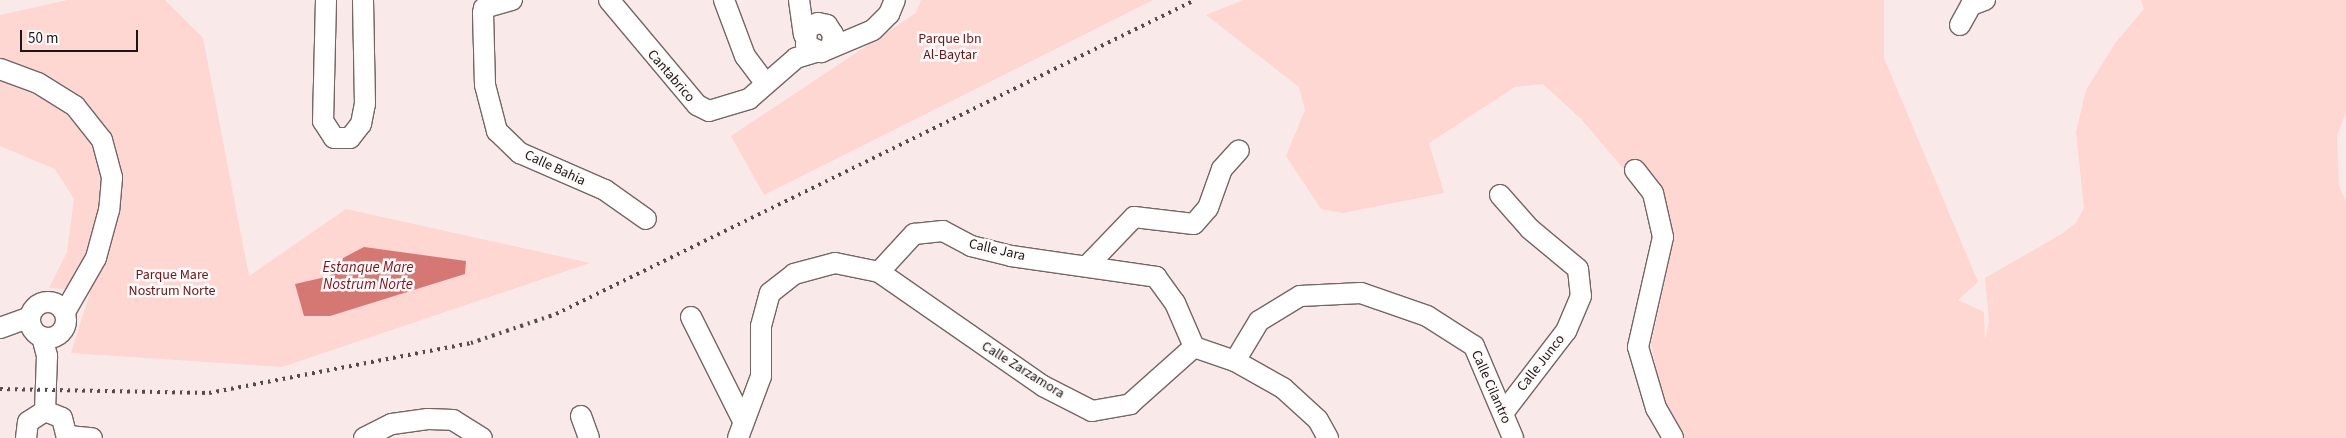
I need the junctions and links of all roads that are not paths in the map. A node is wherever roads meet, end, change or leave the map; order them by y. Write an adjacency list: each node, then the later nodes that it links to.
1 (326, 0): 2 (street)
2 (363, 0)
3 (512, 0): 9 (street, Calle Bahia)
4 (609, 0): 13 (street, Cantabrico)
5 (724, 0): 13 (street)
6 (801, 0): 11 (street)
7 (895, 0): 11 (street)
8 (1985, 0): 10 (street)
9 (484, 4): 17 (street, Calle Bahia)
10 (1960, 25)
11 (814, 40): 13 (street, Cantabrico)
12 (0, 69): 20 (street)
13 (765, 83)
14 (1238, 150): 18 (street)
15 (1635, 170): 38 (street)
16 (1500, 195): 27 (street, Calle Junco)
17 (646, 219)
18 (1089, 264): 19 (street, Calle Jara); 24 (street, Calle Jara)
19 (879, 272): 24 (street, Calle Zarzamora); 29 (street)
20 (63, 304): 23 (street); 23 (street)
21 (691, 317): 29 (street)
22 (5, 327): 23 (street)
23 (42, 336): 26 (street)
24 (1194, 347): 25 (street)
25 (1235, 361): 27 (street, Calle Cilantro); 36 (street)
26 (45, 411): 30 (street); 31 (street)
27 (1503, 413): 37 (street, Calle Cilantro)
28 (581, 416): 35 (street)
29 (740, 430)
30 (67, 437): 32 (street)
31 (26, 438)
32 (92, 438)
33 (364, 438): 34 (street)
34 (482, 438)
35 (589, 438)
36 (1328, 438)
37 (1513, 438)
38 (1673, 438)

